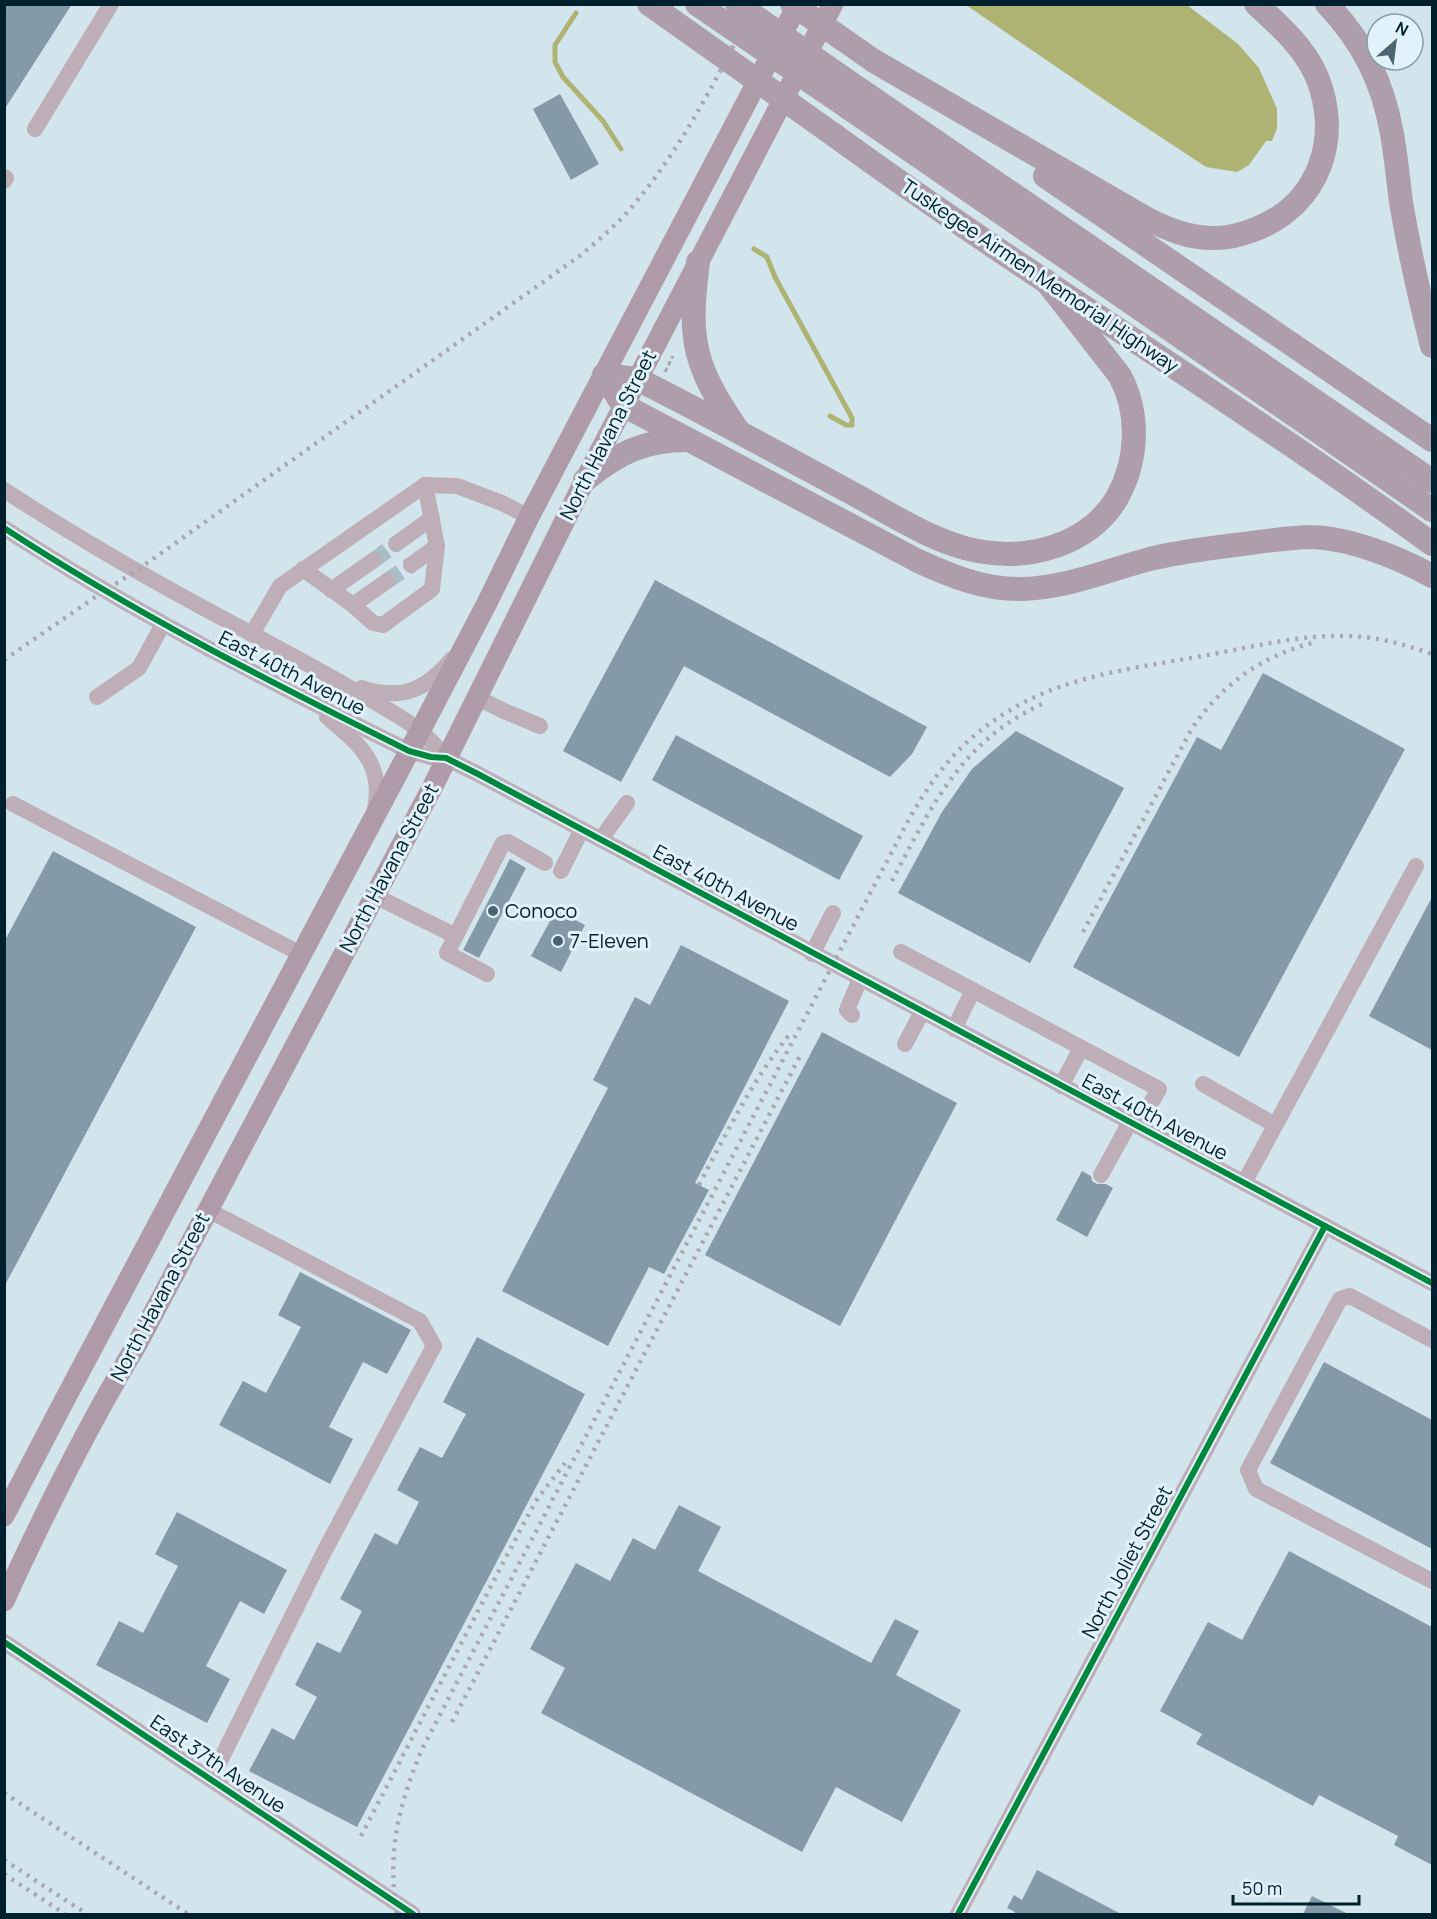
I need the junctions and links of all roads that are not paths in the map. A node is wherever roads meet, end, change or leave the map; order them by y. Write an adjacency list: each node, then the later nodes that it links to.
1 (111, 4): 12 (street)
2 (649, 4): 14 (highway, Tuskegee Airmen Memorial Highway, bridge)
3 (697, 4): 11 (highway, bridge)
4 (736, 4): 11 (highway, bridge)
5 (792, 4): 10 (highway, bridge)
6 (798, 4): 16 (main road, North Havana Street)
7 (833, 4): 13 (main road, North Havana Street)
8 (1256, 4): 10 (highway)
9 (1327, 4): 15 (highway)
10 (874, 61): 21 (highway)
11 (854, 99): 23 (highway); 26 (highway)
12 (35, 129)
13 (698, 262): 17 (main road, North Havana Street); 19 (highway)
14 (1046, 282): 19 (highway); 31 (highway, Tuskegee Airmen Memorial Highway)
15 (1432, 346)
16 (604, 375): 17 (highway); 18 (highway); 27 (main road, North Havana Street)
17 (637, 379): 18 (main road, North Havana Street); 19 (highway)
18 (623, 405): 20 (highway); 22 (main road, North Havana Street)
19 (741, 433)
20 (687, 440): 22 (highway); 36 (highway)
21 (1432, 440)
22 (585, 480): 45 (main road, North Havana Street)
23 (1432, 481)
24 (425, 485): 27 (street); 28 (street); 35 (street)
25 (4, 490): 41 (street, East 40th Avenue)
26 (1432, 510)
27 (529, 517): 42 (main road, North Havana Street)
28 (432, 518): 30 (street); 32 (street)
29 (4, 528): 40 (street, East 40th Avenue)
30 (396, 544)
31 (1432, 544)
32 (437, 546): 34 (street); 39 (street)
33 (375, 560): 38 (street)
34 (411, 565)
35 (303, 569): 38 (street); 41 (street)
36 (1432, 576)
37 (387, 581): 39 (street)
38 (331, 590): 39 (street)
39 (352, 605)
40 (163, 624): 44 (street); 46 (street, East 40th Avenue)
41 (252, 634): 43 (street, East 40th Avenue)
42 (466, 642): 43 (street); 48 (main road, North Havana Street)
43 (333, 678): 48 (street, East 40th Avenue)
44 (97, 697)
45 (476, 697): 47 (street); 50 (main road, North Havana Street)
46 (305, 699): 49 (street, East 40th Avenue); 53 (street)
47 (540, 726)
48 (420, 731): 49 (main road, North Havana Street); 50 (street, East 40th Avenue)
49 (409, 751): 50 (street, East 40th Avenue); 53 (main road, North Havana Street)
50 (446, 758): 54 (street, East 40th Avenue); 59 (main road, North Havana Street)
51 (627, 803): 55 (street)
52 (13, 804): 63 (street)
53 (373, 818): 63 (main road, North Havana Street)
54 (582, 829): 55 (street, East 40th Avenue); 58 (street)
55 (601, 839): 64 (street, East 40th Avenue)
56 (545, 863): 61 (street)
57 (1416, 866): 76 (street)
58 (561, 871)
59 (375, 896): 61 (street); 79 (main road, North Havana Street)
60 (833, 913): 64 (street)
61 (456, 936): 65 (street)
62 (901, 952): 67 (street)
63 (301, 954): 83 (main road, North Havana Street)
64 (812, 954): 66 (street, East 40th Avenue)
65 (487, 974)
66 (860, 979): 68 (street, East 40th Avenue); 69 (street)
67 (973, 990): 70 (street); 72 (street)
68 (922, 1012): 70 (street, East 40th Avenue); 71 (street)
69 (852, 1015)
70 (954, 1029): 74 (street, East 40th Avenue)
71 (905, 1044)
72 (1081, 1048): 74 (street); 75 (street)
73 (1203, 1084): 76 (street)
74 (1061, 1086): 75 (street, East 40th Avenue)
75 (1134, 1124): 77 (street); 78 (street, East 40th Avenue)
76 (1275, 1125): 78 (street)
77 (1101, 1175)
78 (1244, 1183): 80 (street, East 40th Avenue)
79 (208, 1210): 85 (main road, North Havana Street); 87 (street)
80 (1325, 1226): 81 (street, East 40th Avenue); 89 (street, North Joliet Street)
81 (1432, 1283)
82 (1432, 1340): 84 (street)
83 (4, 1516)
84 (1432, 1581)
85 (4, 1601)
86 (4, 1642): 87 (street, East 37th Avenue)
87 (211, 1779): 88 (street, East 37th Avenue)
88 (413, 1914)
89 (958, 1914)

